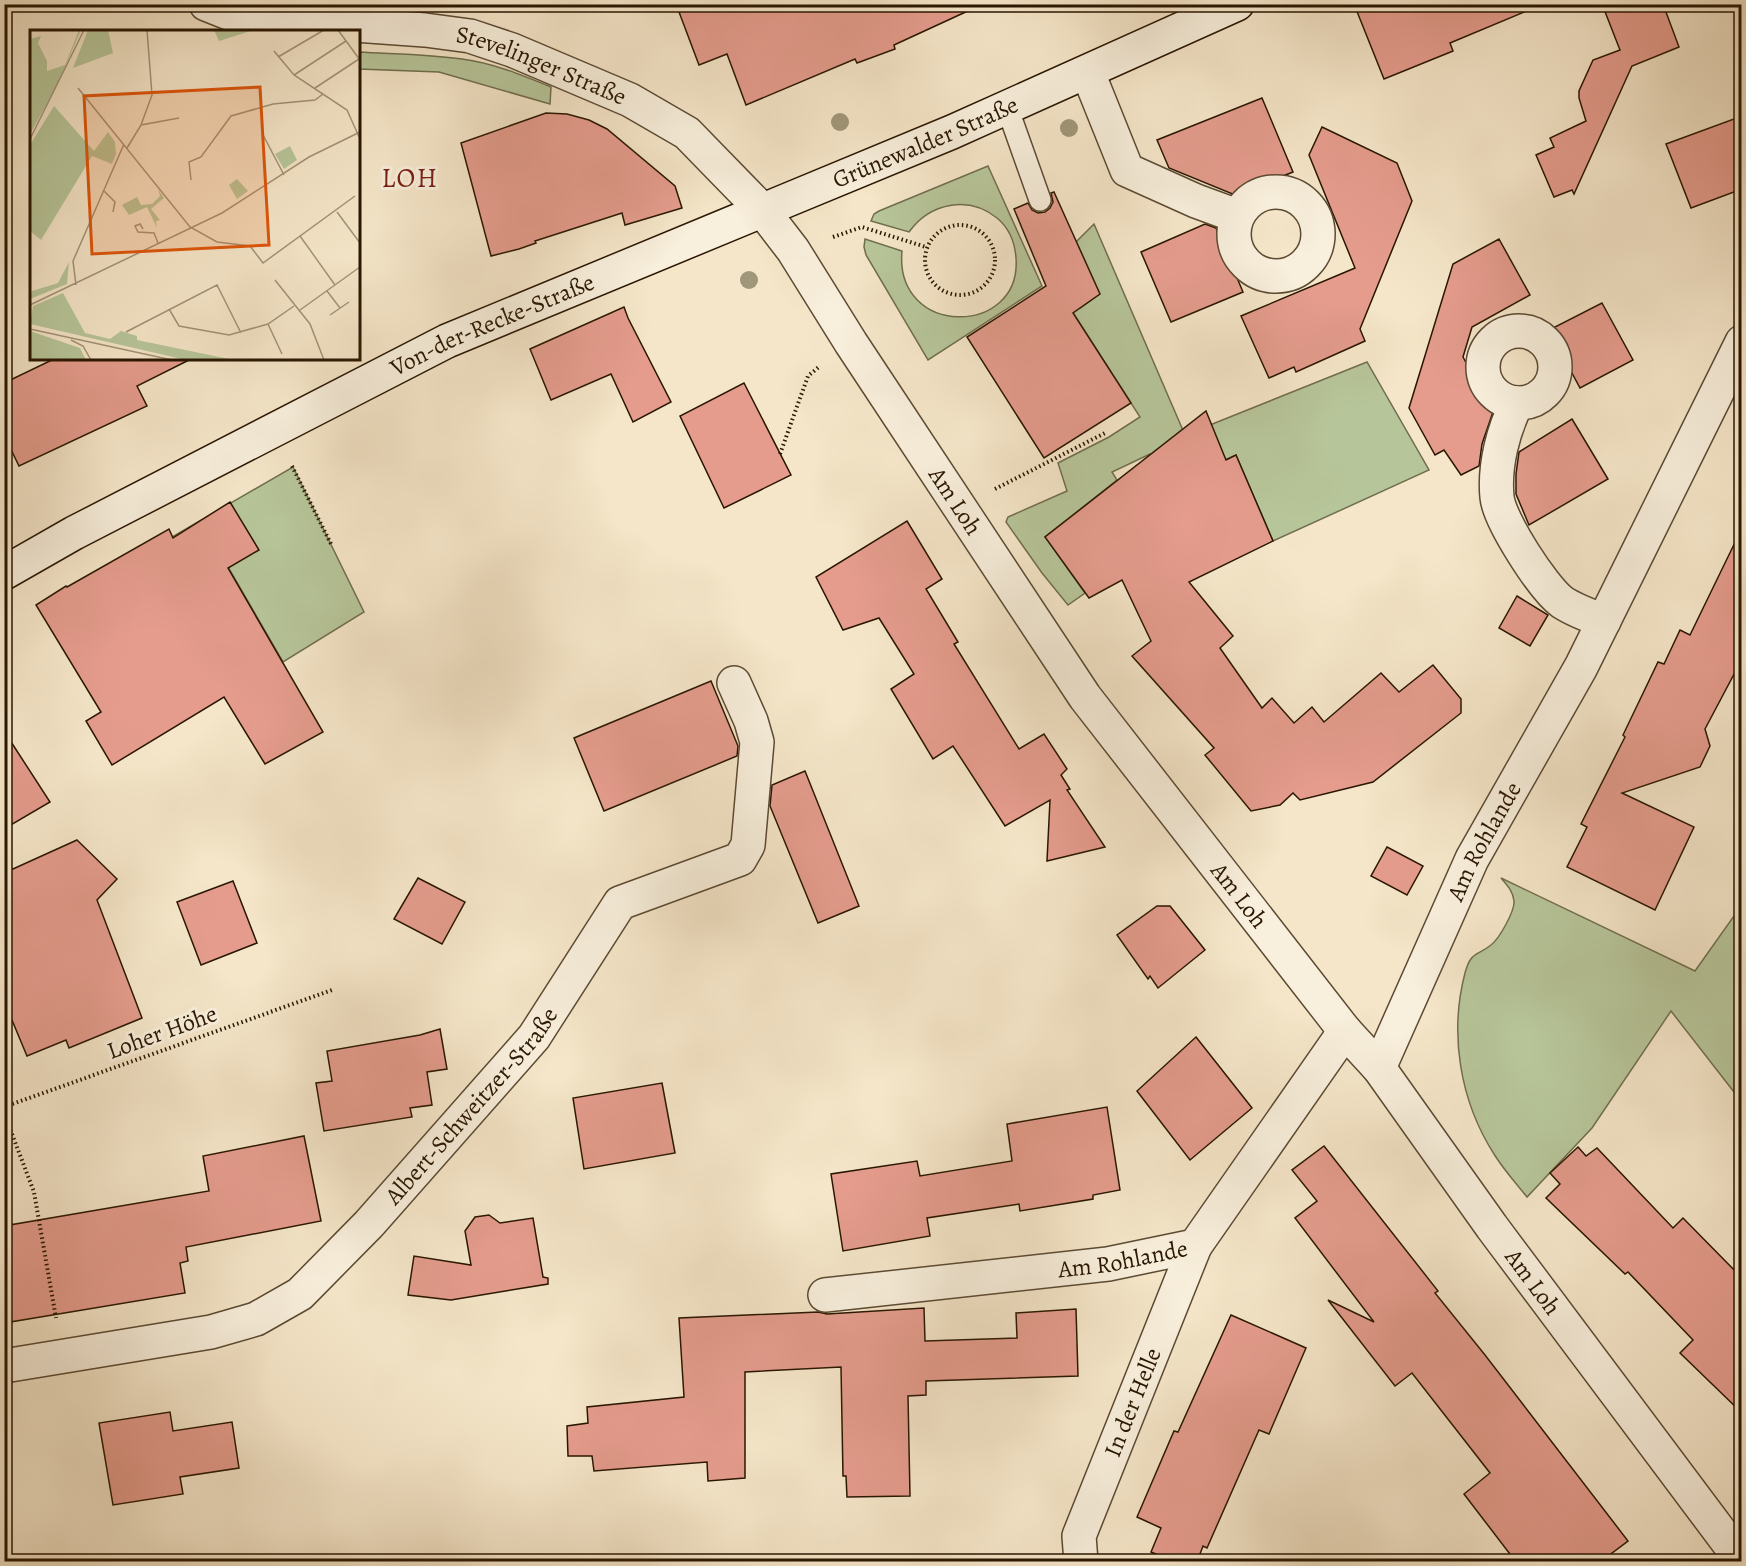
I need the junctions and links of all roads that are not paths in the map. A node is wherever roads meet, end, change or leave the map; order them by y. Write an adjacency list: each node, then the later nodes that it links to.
1 (206, 4): 6 (street, Stevelinger Straße)
2 (1237, 4): 3 (street, Grünewalder Straße)
3 (1088, 73): 4 (street, Grünewalder Straße); 7 (street)
4 (1006, 107): 5 (lane); 6 (street, Grünewalder Straße)
5 (1040, 200)
6 (763, 211): 10 (street, Von-der-Recke-Straße); 13 (street, Am Loh)
7 (1237, 216)
8 (1742, 342): 11 (street, Am Rohlande)
9 (1517, 403): 11 (street)
10 (4, 573)
11 (1604, 621): 14 (street, Am Rohlande)
12 (734, 683): 17 (street, Albert-Schweitzer-Straße)
13 (1345, 1031): 14 (street, Am Loh); 15 (street, Am Rohlande)
14 (1379, 1068): 18 (street, Am Loh)
15 (1196, 1246): 16 (street, Am Rohlande); 19 (street, In der Helle)
16 (825, 1295)
17 (4, 1366)
18 (1742, 1561)
19 (1081, 1562)

